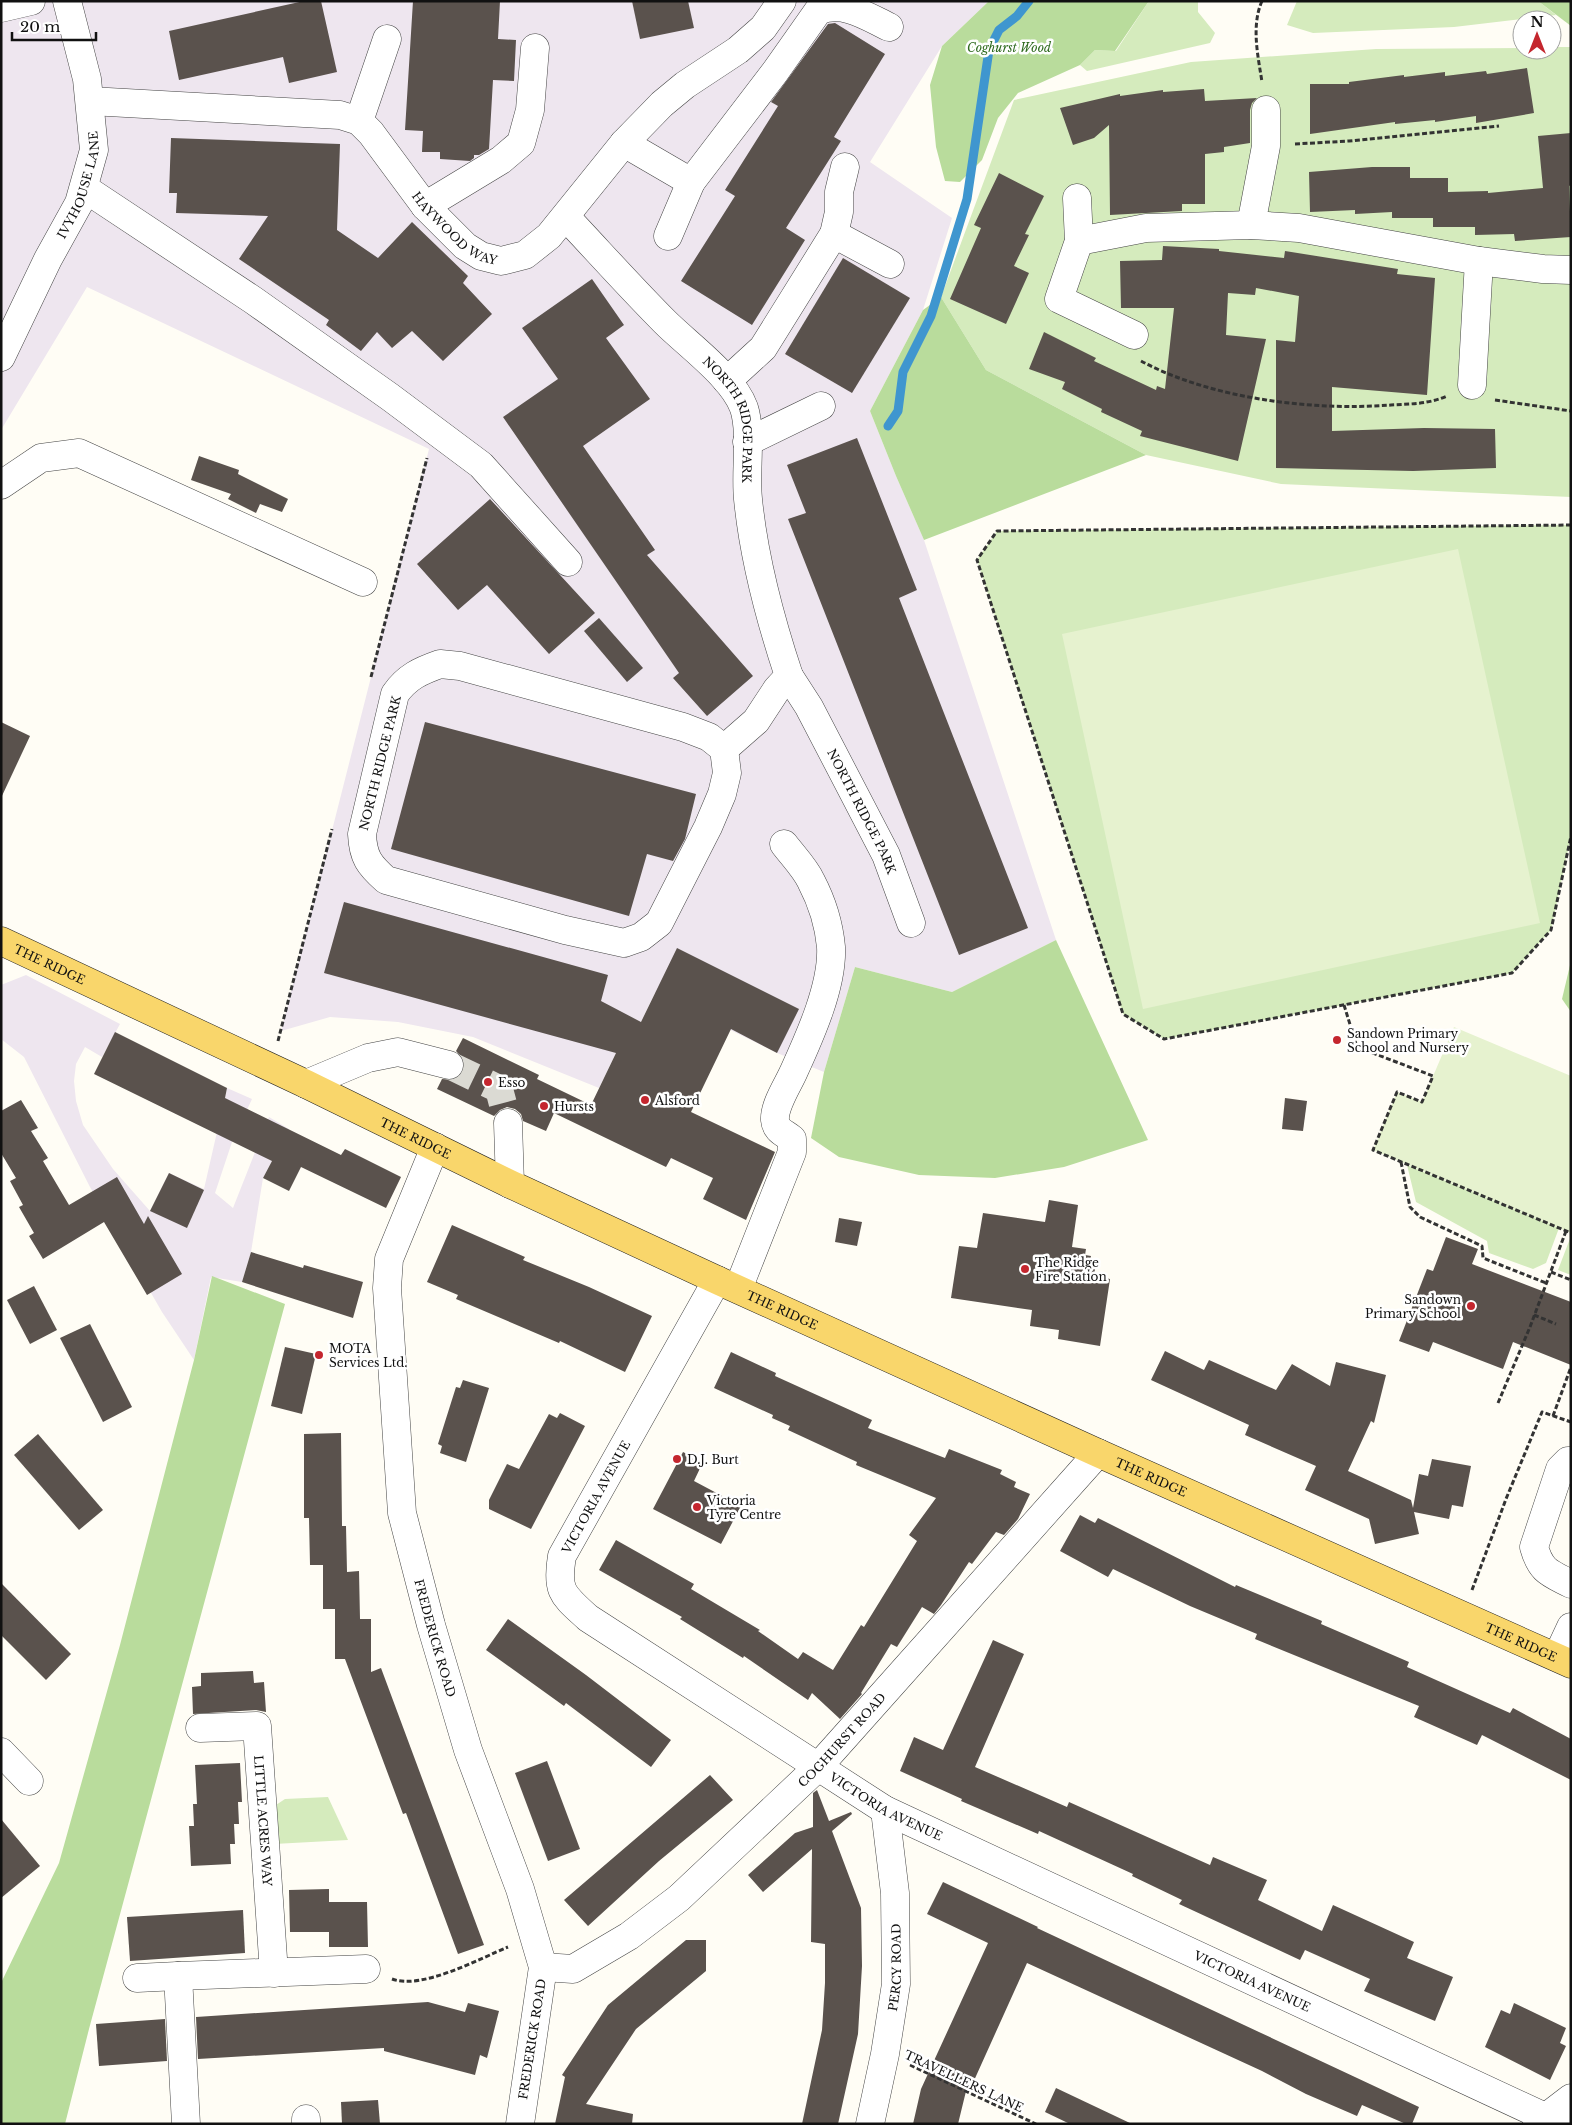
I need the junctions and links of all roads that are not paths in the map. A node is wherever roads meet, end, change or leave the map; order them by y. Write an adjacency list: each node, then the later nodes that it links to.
1 (31, 1): 4 (street)
2 (67, 1): 8 (street, IVYHOUSE LANE)
3 (782, 1): 11 (street, HAYWOOD WAY)
4 (1, 8)
5 (889, 27): 13 (street)
6 (387, 39): 10 (street)
7 (535, 48): 16 (street)
8 (90, 101): 10 (street); 14 (street, IVYHOUSE LANE)
9 (1266, 110): 18 (street)
10 (359, 121): 16 (street, HAYWOOD WAY)
11 (624, 143): 13 (street); 17 (street, HAYWOOD WAY)
12 (845, 167): 19 (street)
13 (691, 182): 20 (street)
14 (84, 188): 26 (street, IVYHOUSE LANE); 32 (street)
15 (1077, 198): 21 (street)
16 (425, 206): 17 (street, HAYWOOD WAY)
17 (566, 217): 27 (street, NORTH RIDGE PARK)
18 (1251, 225): 21 (street); 22 (street)
19 (834, 234): 23 (street); 27 (street)
20 (668, 236)
21 (1079, 242): 25 (street)
22 (1479, 261): 24 (street); 28 (street)
23 (890, 264)
24 (1571, 270)
25 (1134, 335)
26 (5, 342)
27 (727, 381): 30 (street, NORTH RIDGE PARK)
28 (1472, 385)
29 (820, 406): 30 (street)
30 (747, 442): 34 (street, NORTH RIDGE PARK)
31 (1, 485): 33 (street)
32 (568, 562)
33 (363, 582)
34 (789, 676): 35 (street); 37 (street, NORTH RIDGE PARK)
35 (724, 749): 35 (street, NORTH RIDGE PARK)
36 (784, 844): 44 (street, VICTORIA AVENUE)
37 (911, 924)
38 (1, 941): 40 (main road, THE RIDGE)
39 (449, 1065): 40 (street)
40 (306, 1084): 42 (main road, THE RIDGE)
41 (508, 1123): 43 (street)
42 (435, 1147): 43 (main road, THE RIDGE); 55 (street, FREDERICK ROAD)
43 (510, 1184): 44 (main road, THE RIDGE)
44 (728, 1285): 45 (main road, THE RIDGE); 52 (street, VICTORIA AVENUE)
45 (1098, 1454): 49 (main road, THE RIDGE); 52 (street, COGHURST ROAD)
46 (1571, 1461): 47 (street)
47 (1571, 1584)
48 (1571, 1627): 49 (street)
49 (1564, 1661)
50 (200, 1728): 57 (street, LITTLE ACRES WAY)
51 (1, 1752): 53 (street)
52 (817, 1768): 54 (street, VICTORIA AVENUE); 55 (street, COGHURST ROAD)
53 (29, 1781)
54 (884, 1810): 61 (street, VICTORIA AVENUE); 64 (street, PERCY ROAD)
55 (543, 1967): 63 (street, FREDERICK ROAD)
56 (366, 1970): 57 (street)
57 (274, 1973): 58 (street)
58 (178, 1976): 59 (street); 62 (street)
59 (137, 1978)
60 (1571, 2098): 61 (street)
61 (1547, 2121)
62 (186, 2124)
63 (520, 2124)
64 (870, 2124)

